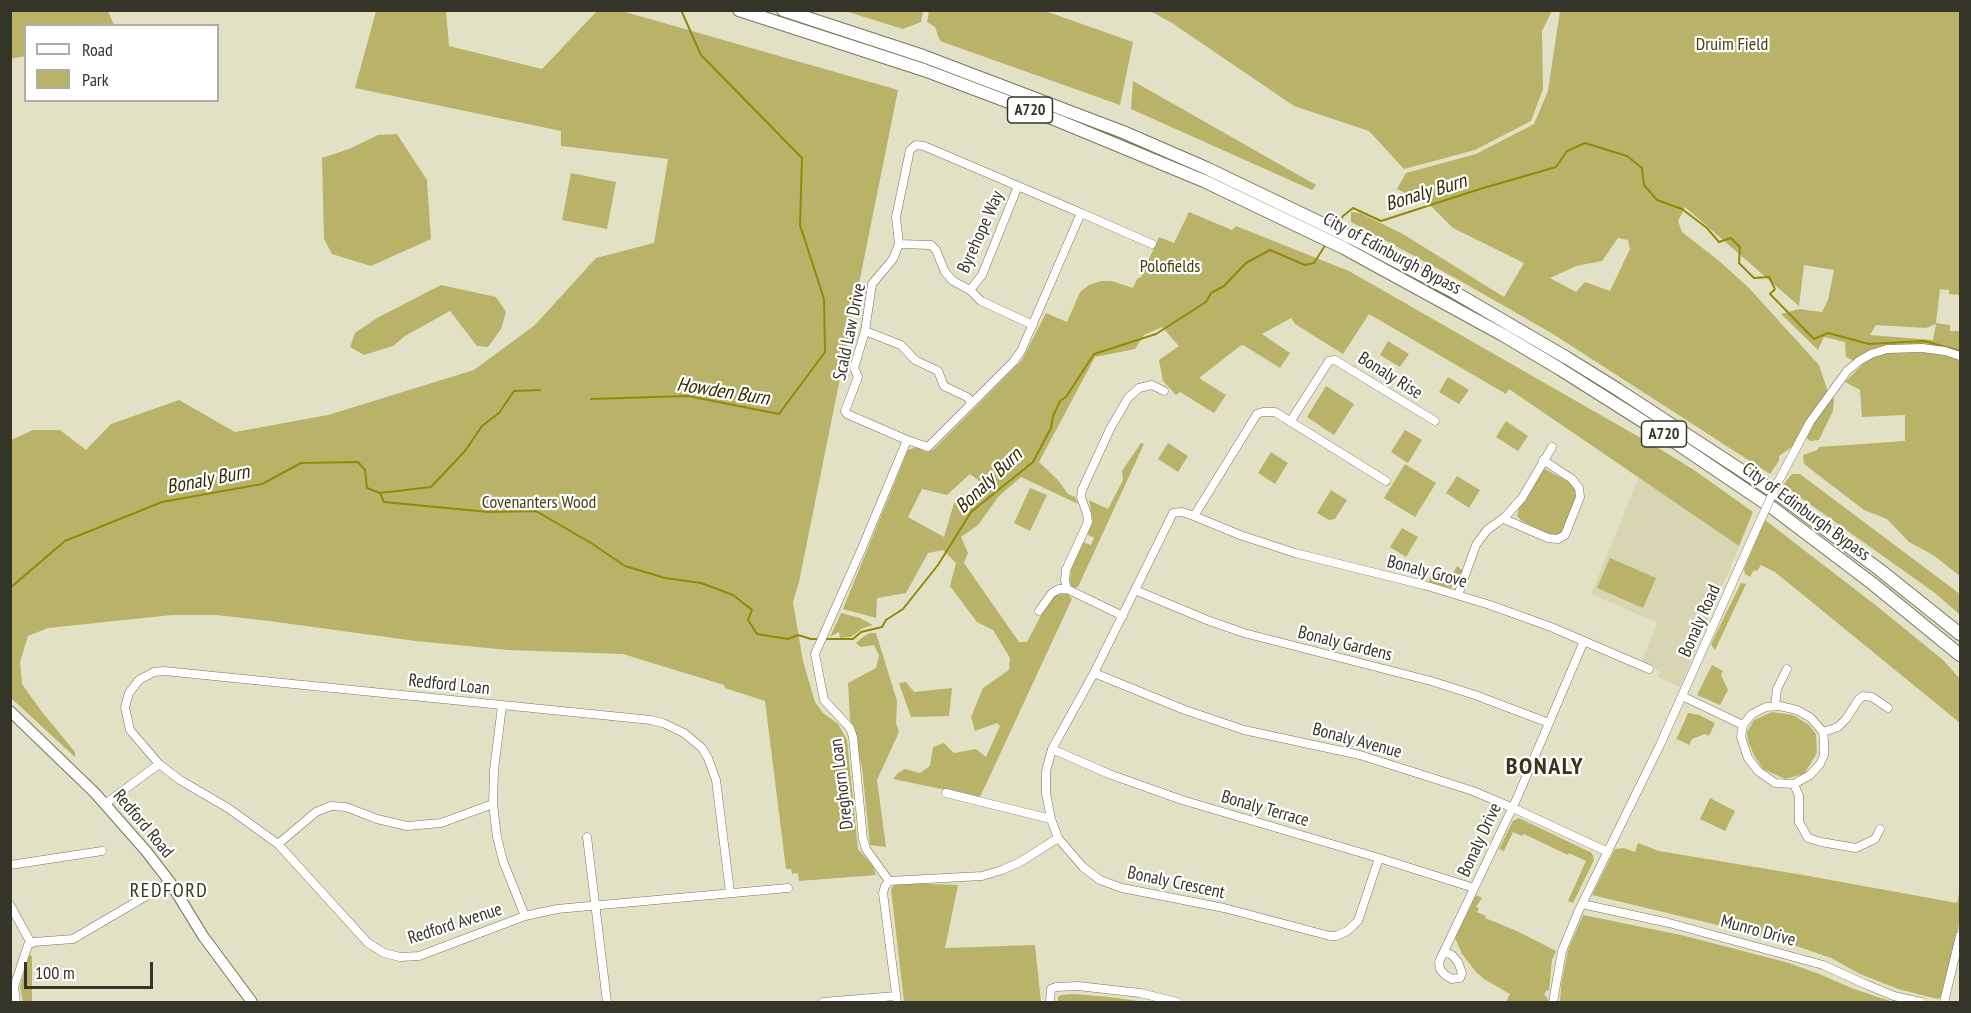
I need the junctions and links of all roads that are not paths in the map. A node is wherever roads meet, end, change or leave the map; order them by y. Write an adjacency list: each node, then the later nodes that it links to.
1 (740, 10): 28 (highway, City of Edinburgh Bypass / A720)
2 (783, 10): 26 (highway, City of Edinburgh Bypass / A720)
3 (1018, 186): 4 (street); 5 (street); 7 (street, Byrehope Way)
4 (1081, 213): 6 (street); 8 (street, Scald Law Drive)
5 (899, 244): 7 (street); 9 (street, Scald Law Drive)
6 (1152, 244)
7 (970, 290): 8 (street)
8 (1033, 325): 12 (street, Scald Law Drive)
9 (865, 331): 12 (street); 15 (street, Scald Law Drive)
10 (1960, 356): 32 (street, Bonaly Road, bridge)
11 (1164, 391): 21 (street)
12 (972, 403): 15 (street, Scald Law Drive)
13 (1435, 421): 14 (street, Bonaly Rise)
14 (1290, 422): 18 (street); 19 (street)
15 (907, 440): 56 (street, Dreghorn Loan)
16 (1552, 447): 17 (street)
17 (1543, 460): 20 (street); 20 (street)
18 (1386, 481)
19 (1194, 516): 22 (street, Bonaly Crescent); 23 (street, Bonaly Grove)
20 (1503, 519): 23 (street)
21 (1067, 589): 24 (street); 25 (street)
22 (1135, 590): 25 (street, Bonaly Crescent); 37 (street, Bonaly Gardens)
23 (1458, 595): 27 (street, Bonaly Grove)
24 (1039, 611)
25 (1123, 616): 31 (street, Bonaly Crescent)
26 (1960, 634)
27 (1584, 640): 29 (street, Bonaly Grove); 37 (street, Bonaly Drive)
28 (1960, 655)
29 (1649, 669)
30 (1787, 669): 34 (street)
31 (1094, 673): 40 (street, Bonaly Crescent); 46 (street, Bonaly Avenue)
32 (1682, 696): 38 (street); 53 (street, Bonaly Road)
33 (502, 706): 41 (street, Redford Loan); 45 (street); 60 (street, Redford Loan)
34 (1775, 706): 38 (street); 39 (street)
35 (1888, 708): 39 (street)
36 (10, 711): 44 (main road, Redford Road)
37 (1549, 723): 46 (street, Bonaly Drive)
38 (1743, 724): 42 (street)
39 (1822, 732): 42 (street)
40 (1052, 749): 47 (street, Bonaly Crescent); 54 (street, Bonaly Terrace)
41 (159, 764): 44 (street); 51 (street, Redford Avenue)
42 (1794, 784): 48 (street)
43 (946, 793): 47 (street)
44 (105, 804): 57 (main road, Redford Road)
45 (494, 804): 51 (street); 64 (street)
46 (1512, 807): 53 (street, Bonaly Avenue); 59 (street, Bonaly Drive)
47 (1051, 819): 50 (street, Bonaly Crescent)
48 (1880, 829)
49 (587, 837): 61 (street)
50 (1058, 838): 54 (street, Bonaly Crescent); 56 (street)
51 (278, 844): 64 (street, Redford Avenue)
52 (102, 852): 55 (street)
53 (1608, 852): 62 (street, Bonaly Road)
54 (1379, 858): 59 (street, Bonaly Terrace)
55 (10, 865)
56 (889, 881): 68 (street)
57 (170, 882): 66 (street); 70 (main road, Redford Road)
58 (788, 888): 60 (street, Redford Avenue)
59 (1474, 888): 67 (street, Bonaly Drive)
60 (730, 892): 61 (street, Redford Avenue)
61 (595, 904): 64 (street, Redford Avenue); 71 (street)
62 (1582, 904): 75 (street, Bonaly Road); 76 (street, Munro Drive)
63 (10, 905): 66 (street)
64 (525, 916)
65 (1960, 936): 77 (street)
66 (31, 942): 69 (street)
67 (1444, 952)
68 (897, 999): 72 (street)
69 (14, 1002)
70 (252, 1002)
71 (607, 1002)
72 (823, 1002)
73 (1050, 1002): 74 (street)
74 (1177, 1002)
75 (1553, 1002)
76 (1921, 1002)
77 (1944, 1002)

